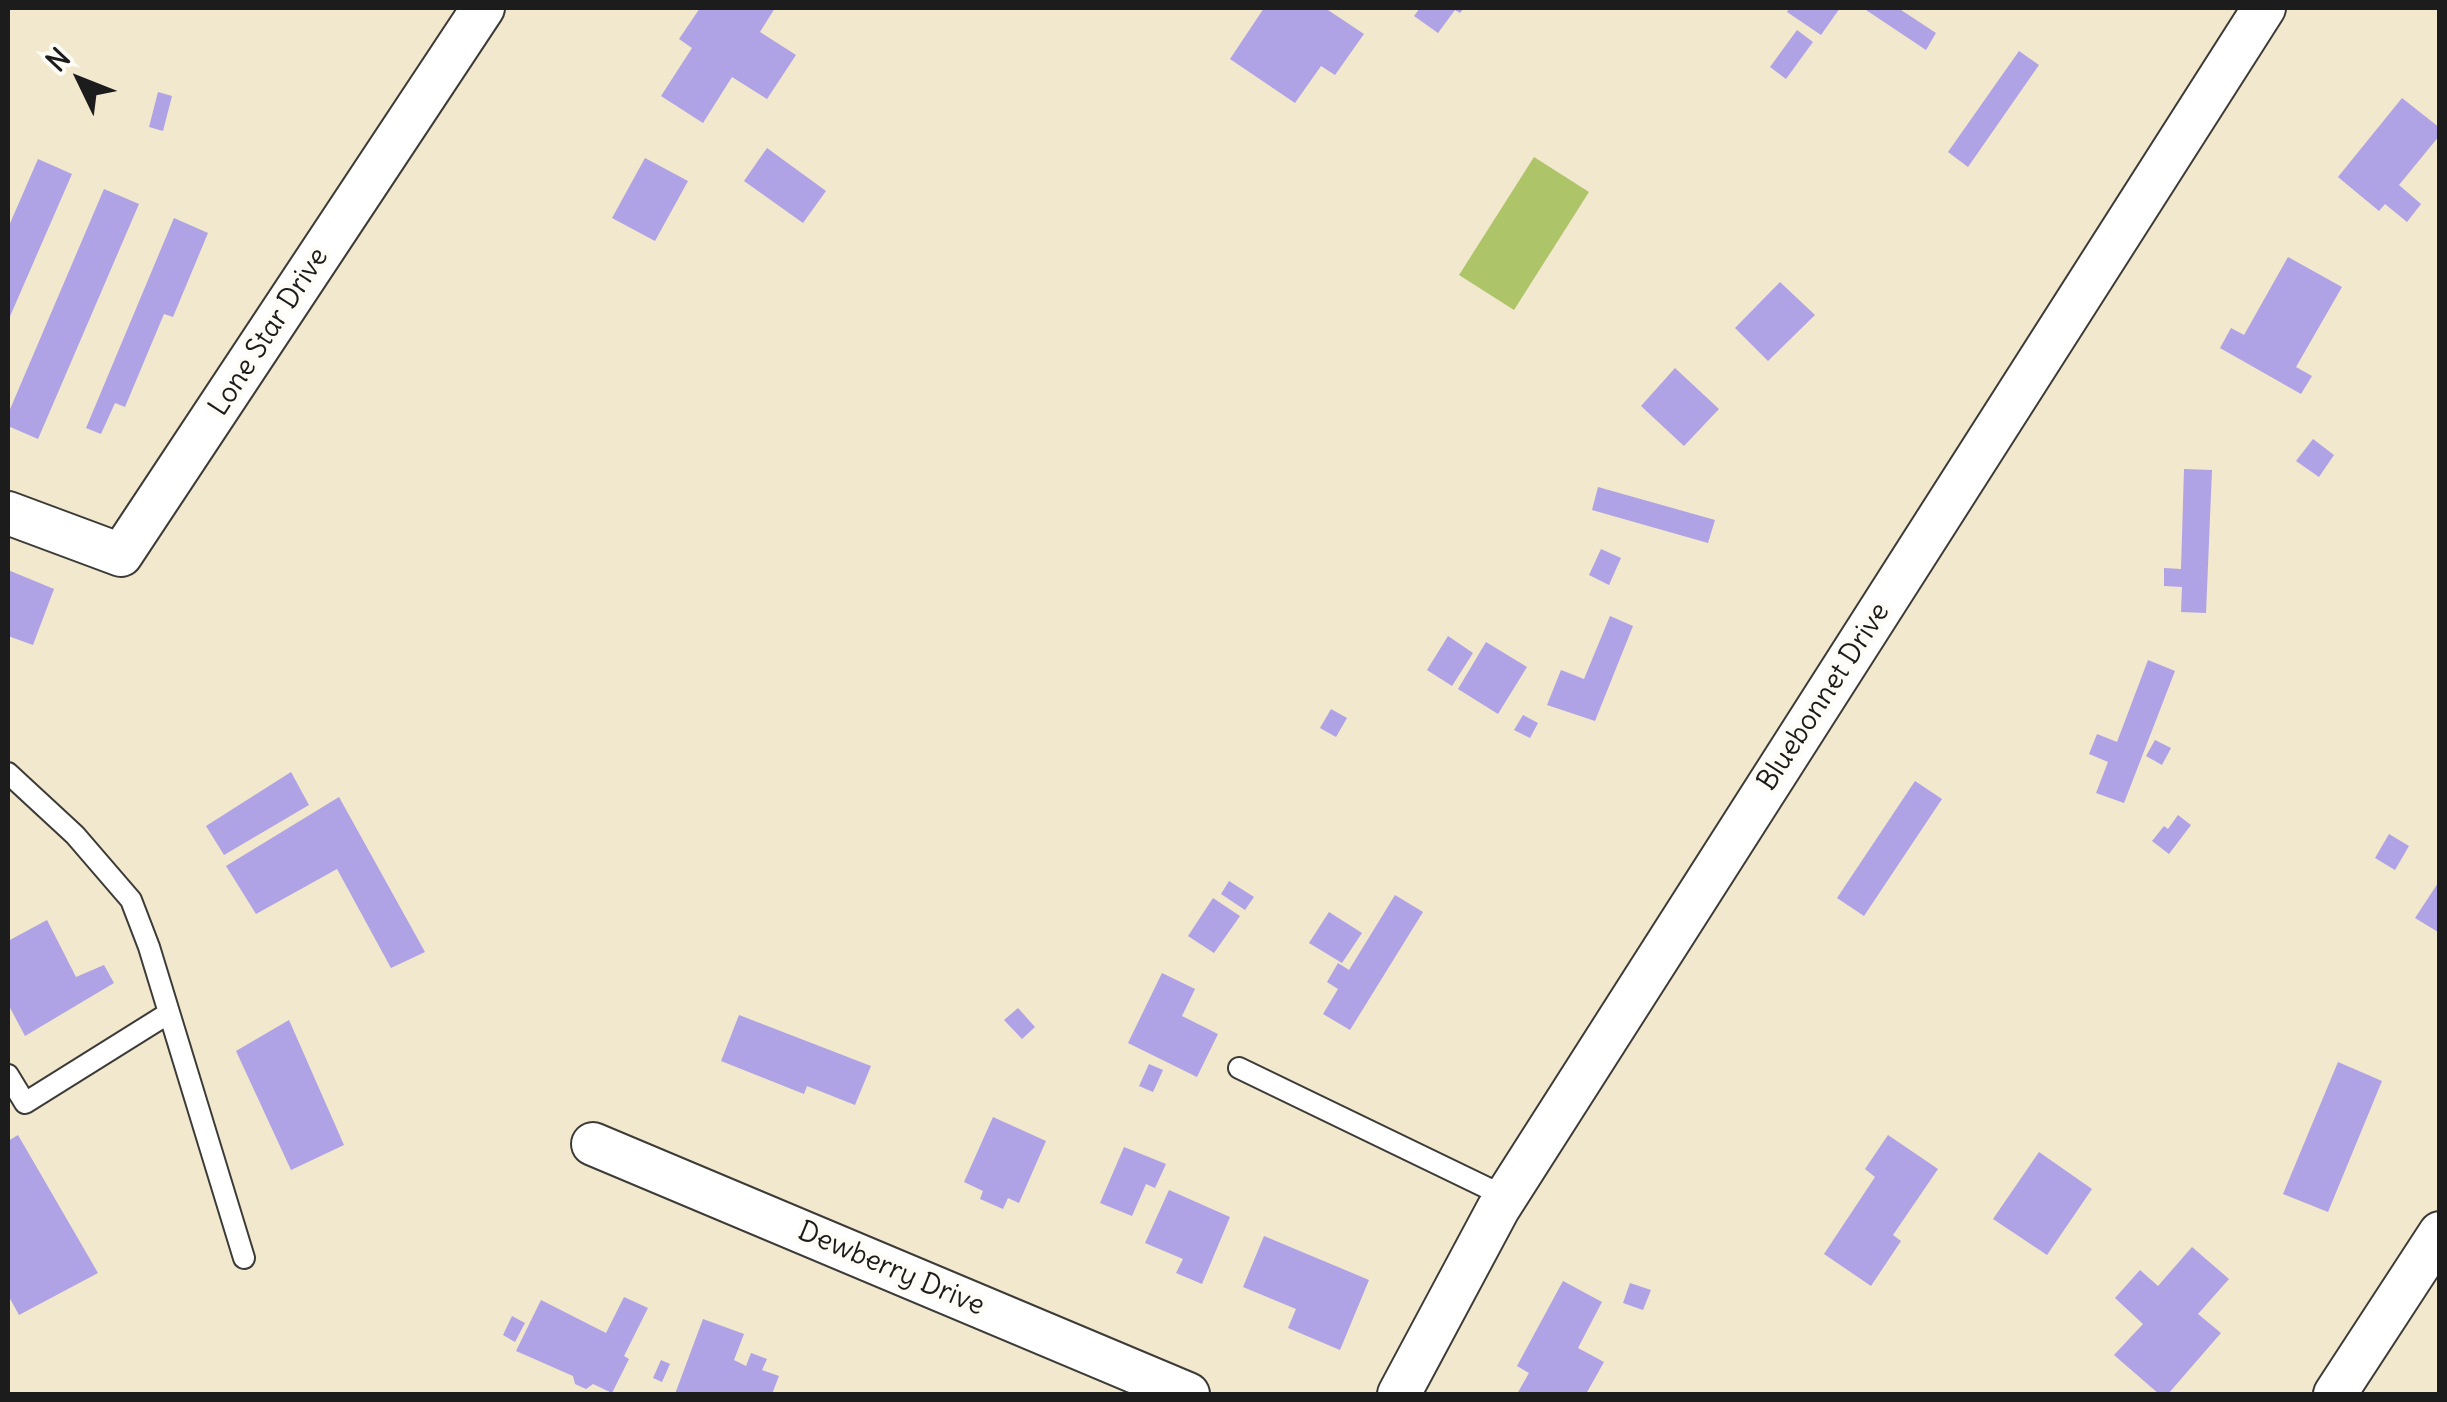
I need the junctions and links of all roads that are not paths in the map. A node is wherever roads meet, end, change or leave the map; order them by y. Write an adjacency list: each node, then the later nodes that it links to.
1 (483, 8): 3 (street, Lone Star Drive)
2 (2264, 8): 9 (street, Bluebonnet Drive)
3 (8, 512)
4 (8, 773): 5 (lane)
5 (169, 1013): 7 (lane); 11 (lane)
6 (1239, 1068): 9 (lane)
7 (8, 1075)
8 (593, 1144): 12 (street, Dewberry Drive)
9 (1506, 1197): 13 (street, Bluebonnet Drive)
10 (2440, 1233): 14 (street)
11 (244, 1258)
12 (1188, 1394)
13 (1399, 1394)
14 (2336, 1394)

